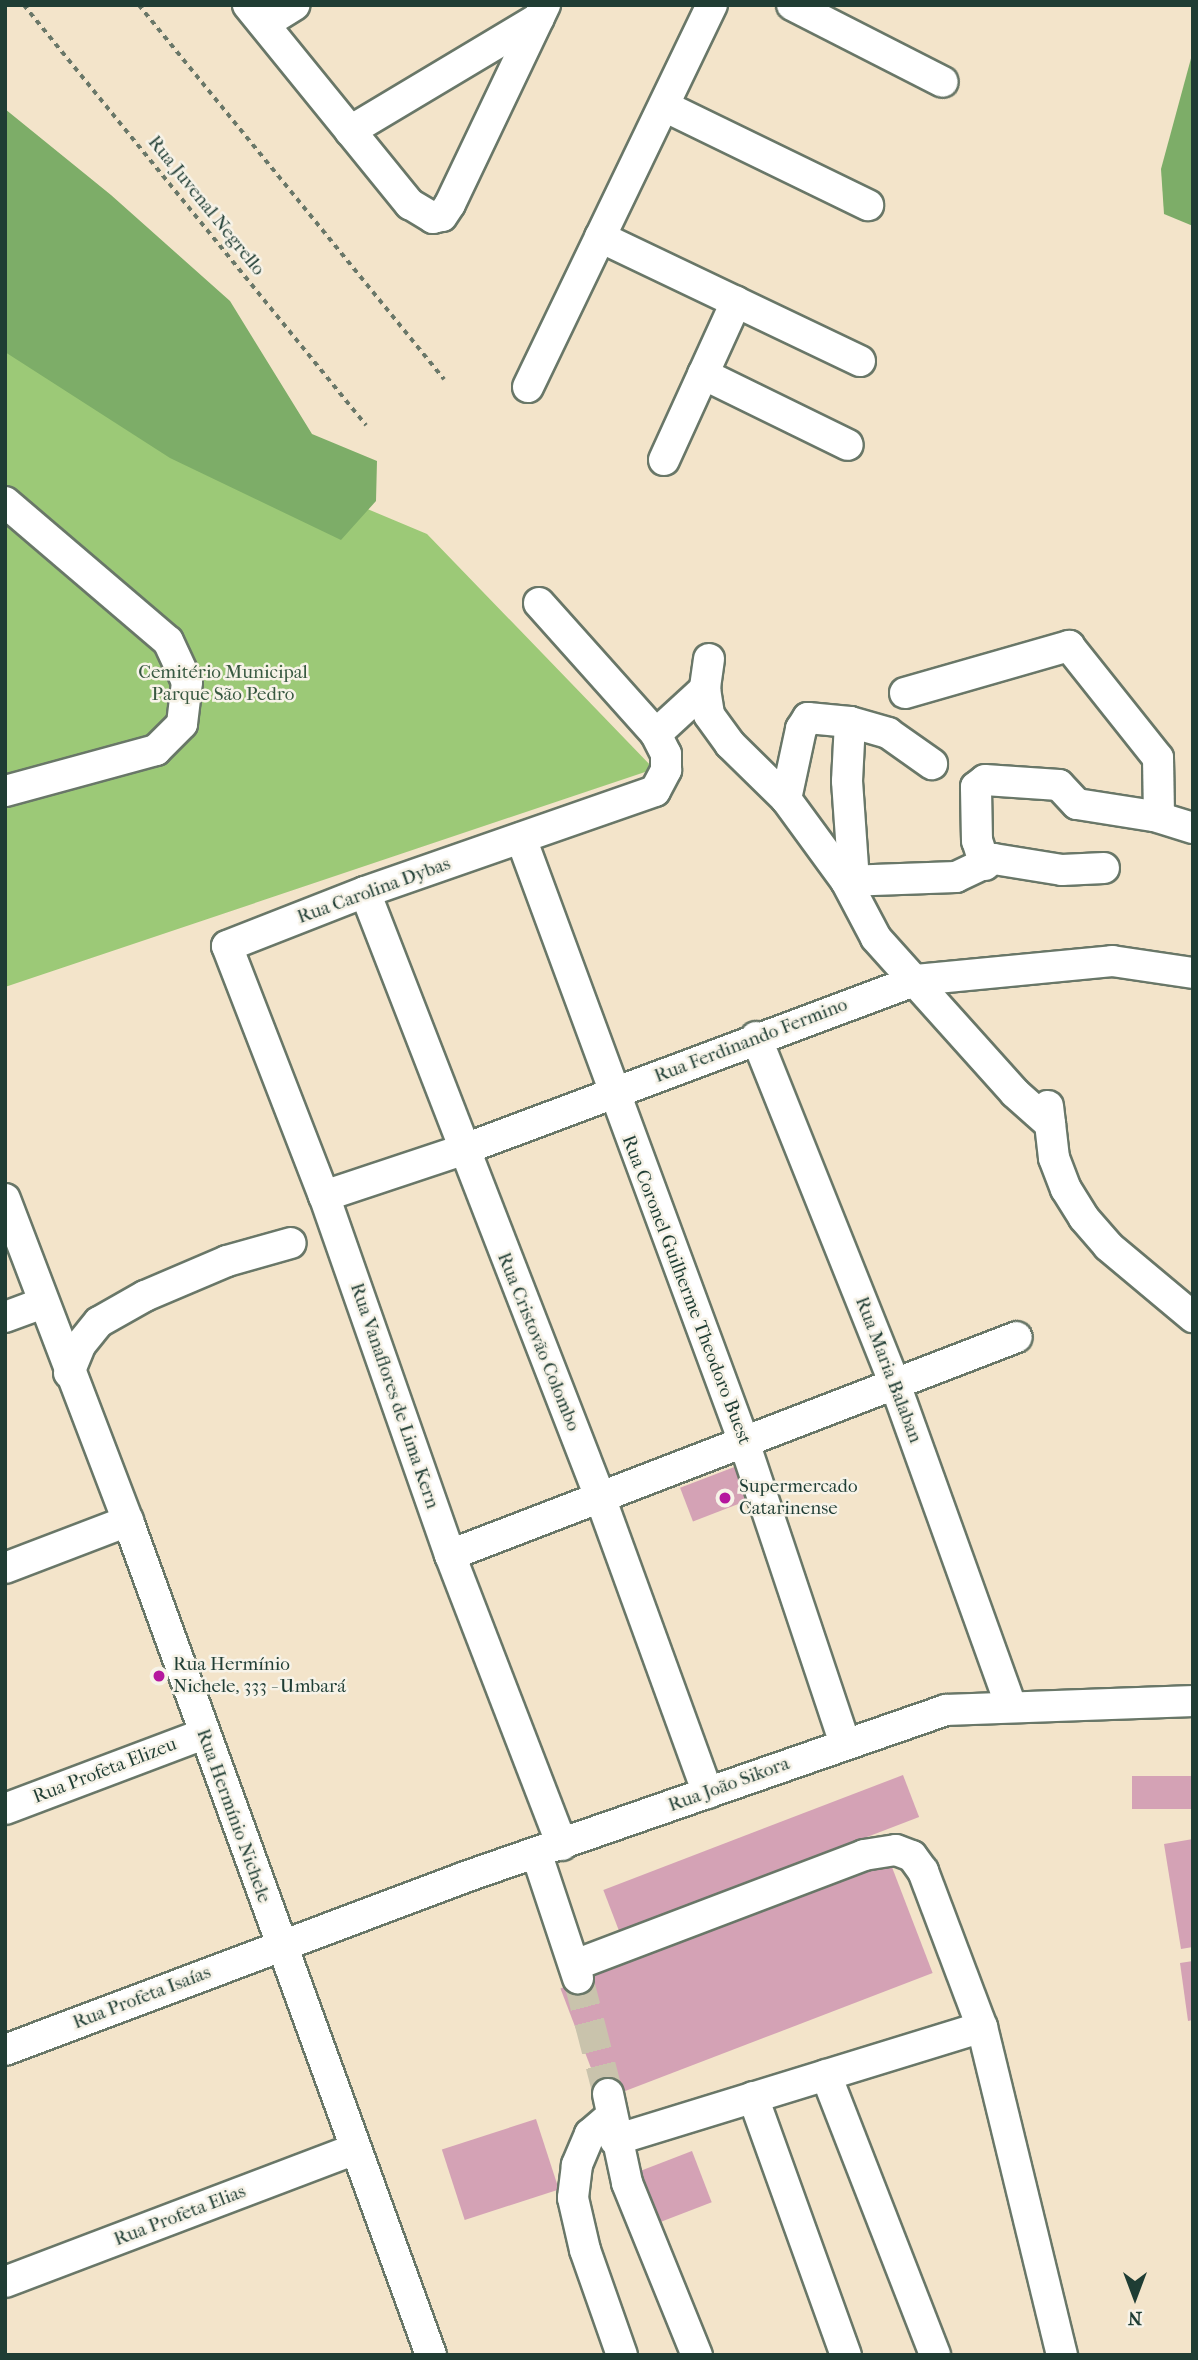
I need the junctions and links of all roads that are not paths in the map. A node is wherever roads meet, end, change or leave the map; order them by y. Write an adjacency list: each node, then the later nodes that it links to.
1 (295, 5): 5 (street)
2 (712, 5): 7 (street)
3 (792, 5): 6 (street)
4 (542, 11): 8 (street); 8 (street)
5 (256, 15): 8 (street)
6 (943, 82)
7 (664, 106): 9 (street); 10 (street)
8 (349, 131)
9 (868, 205)
10 (600, 237): 11 (street); 14 (street)
11 (736, 302): 12 (street); 13 (street)
12 (860, 361)
13 (703, 374): 15 (street); 16 (street)
14 (528, 387)
15 (848, 445)
16 (664, 460)
17 (5, 502): 25 (street)
18 (539, 603): 23 (street)
19 (709, 659): 20 (street)
20 (705, 689): 23 (street); 26 (street)
21 (905, 693): 27 (street)
22 (850, 722): 24 (street); 26 (street); 32 (street)
23 (656, 734): 29 (street, Rua Carolina Dybas)
24 (932, 764)
25 (5, 791)
26 (786, 799): 32 (street)
27 (1159, 817): 28 (street); 30 (street)
28 (1193, 828)
29 (521, 838): 33 (street, Rua Carolina Dybas); 38 (street, Rua Coronel Guilherme Theodoro Buest)
30 (985, 865): 31 (street); 32 (street)
31 (1104, 868)
32 (850, 881): 36 (street)
33 (365, 892): 34 (street, Rua Carolina Dybas); 39 (street, Rua Cristovão Colombo)
34 (227, 946): 40 (street, Rua Vanaflores de Lima Kern)
35 (1193, 973): 36 (street, Rua Ferdinando Fermino)
36 (916, 980): 37 (street, Rua Ferdinando Fermino); 45 (street)
37 (756, 1037): 38 (street, Rua Ferdinando Fermino); 48 (street, Rua Maria Balaban)
38 (612, 1095): 39 (street, Rua Ferdinando Fermino); 49 (street, Rua Coronel Guilherme Theodoro Buest)
39 (461, 1150): 40 (street, Rua Ferdinando Fermino); 50 (street, Rua Cristovão Colombo)
40 (324, 1196): 52 (street, Rua Vanaflores de Lima Kern)
41 (5, 1199): 43 (street, Rua Hermínio Nichele)
42 (291, 1243): 47 (street)
43 (43, 1303): 44 (street); 47 (street, Rua Hermínio Nichele)
44 (5, 1317)
45 (1193, 1317)
46 (1017, 1337): 48 (street)
47 (69, 1373): 51 (street, Rua Hermínio Nichele)
48 (895, 1384): 49 (street); 55 (street, Rua Maria Balaban)
49 (744, 1442): 50 (street); 57 (street, Rua Coronel Guilherme Theodoro Buest)
50 (600, 1497): 52 (street); 58 (street, Rua Cristovão Colombo)
51 (128, 1521): 53 (street); 56 (street, Rua Hermínio Nichele)
52 (450, 1555): 60 (street, Rua Vanaflores de Lima Kern)
53 (5, 1568)
54 (1193, 1701): 55 (street, Rua João Sikora)
55 (1011, 1706): 57 (street, Rua João Sikora)
56 (204, 1734): 59 (street, Rua Profeta Elizeu); 61 (street, Rua Hermínio Nichele)
57 (845, 1743): 58 (street, Rua João Sikora)
58 (708, 1793): 60 (street, Rua João Sikora)
59 (5, 1809)
60 (550, 1849): 61 (street, Rua João Sikora); 62 (street, Rua Vanaflores de Lima Kern)
61 (279, 1946): 63 (street, Rua Profeta Isaías); 67 (street, Rua Hermínio Nichele)
62 (982, 2027): 64 (street); 74 (street)
63 (5, 2050)
64 (827, 2075): 65 (street); 73 (street)
65 (754, 2097): 66 (street); 72 (street)
66 (611, 2116): 70 (street); 71 (street)
67 (355, 2149): 68 (street, Rua Profeta Elias); 69 (street, Rua Hermínio Nichele)
68 (5, 2282)
69 (431, 2355)
70 (622, 2355)
71 (697, 2355)
72 (846, 2355)
73 (935, 2355)
74 (1062, 2355)

